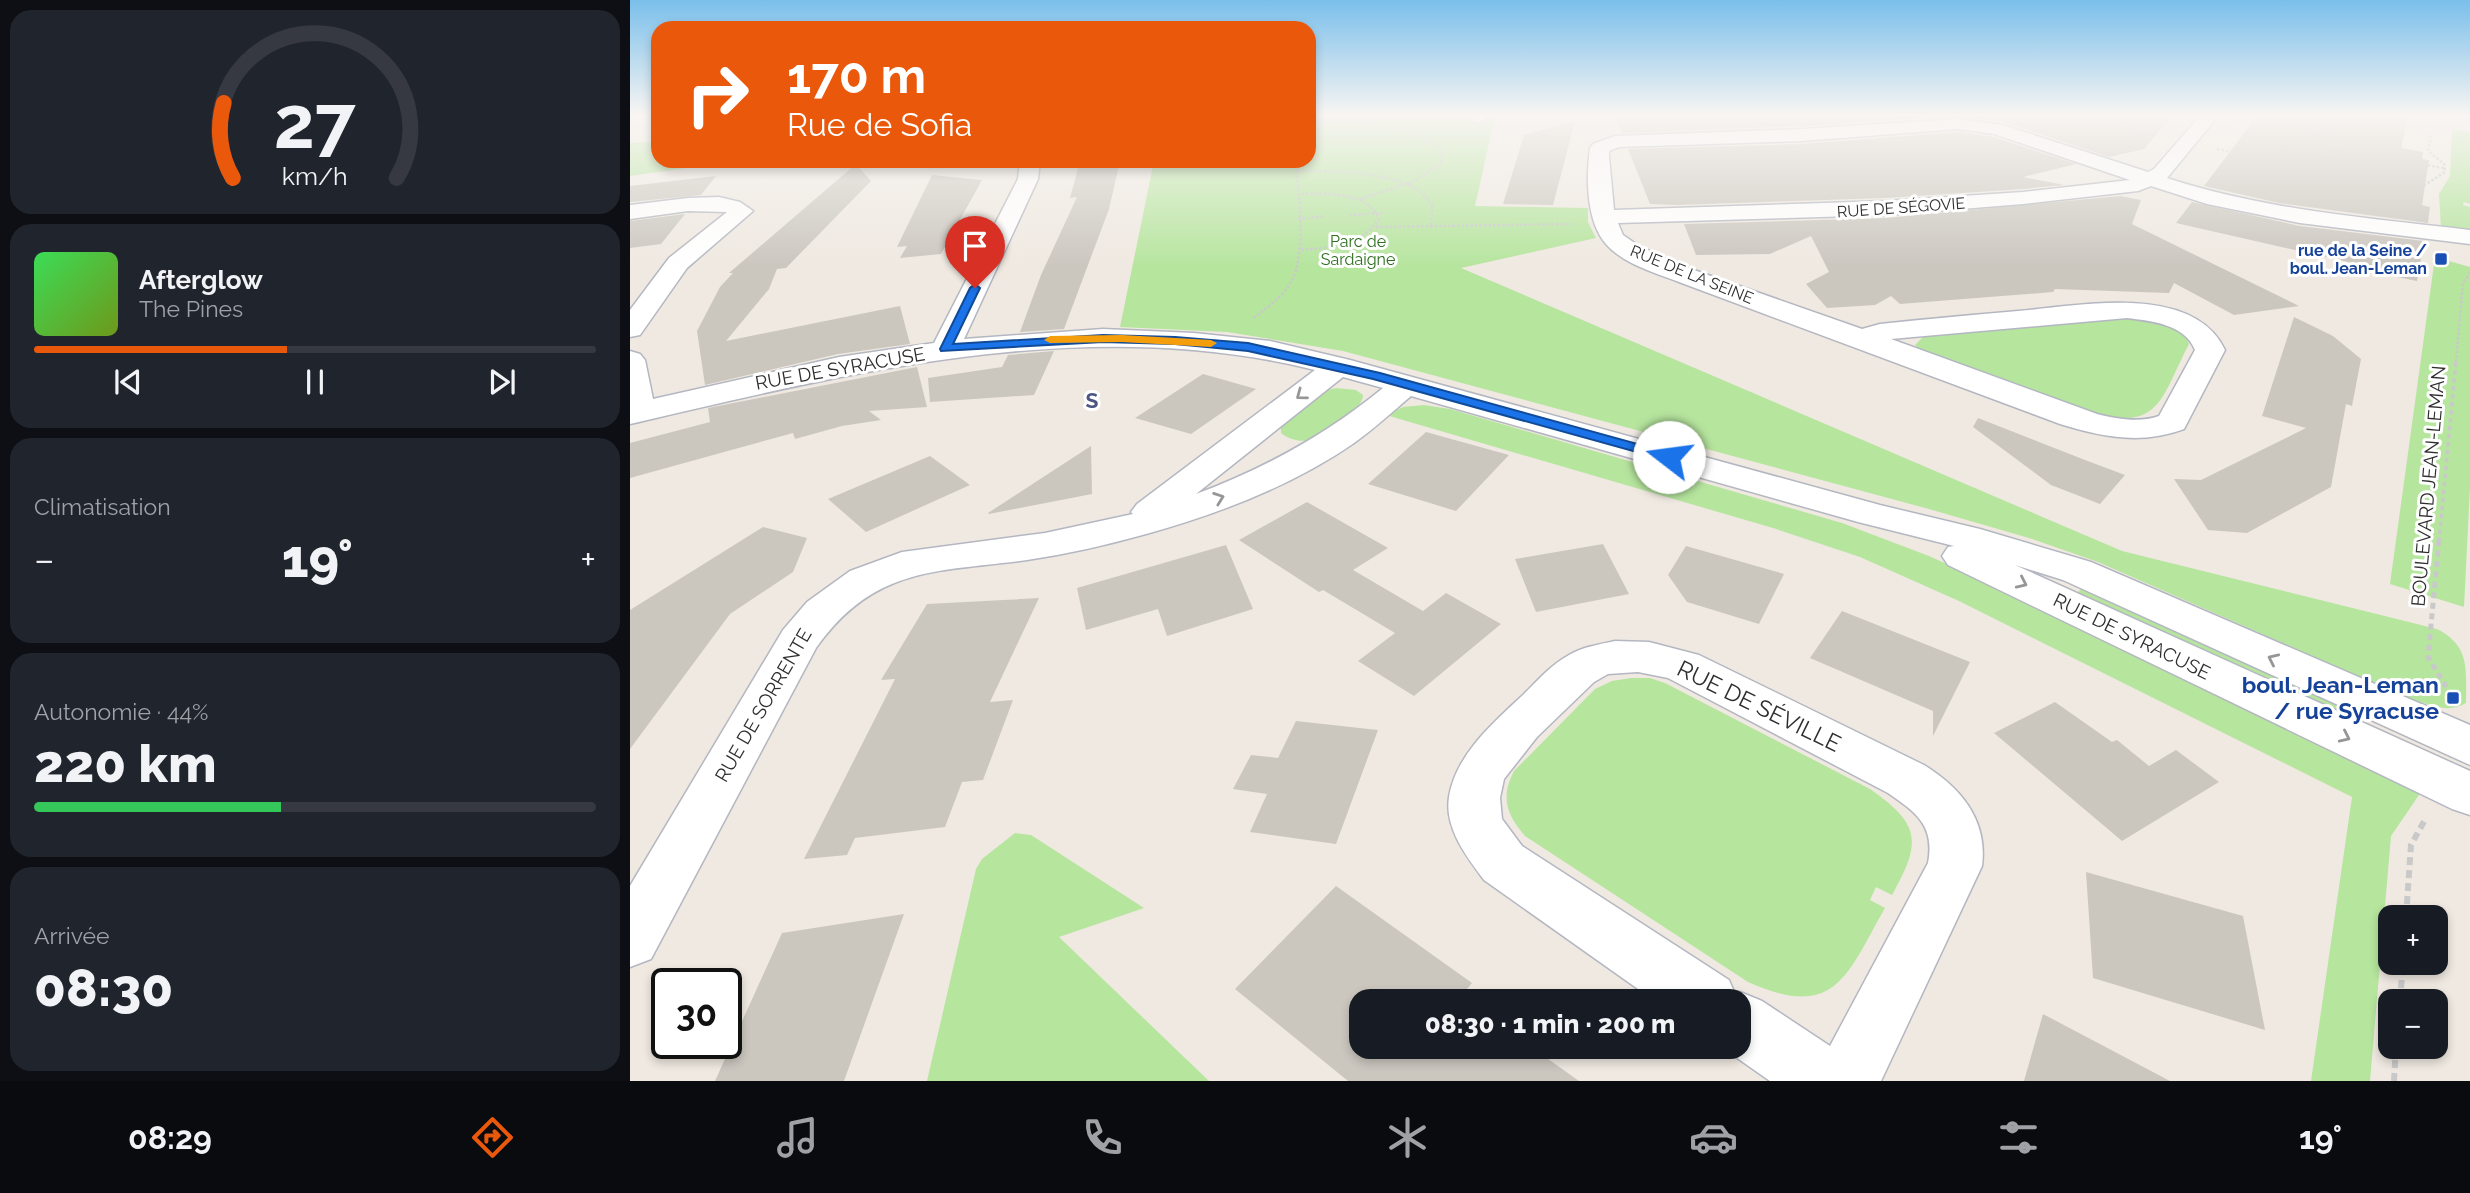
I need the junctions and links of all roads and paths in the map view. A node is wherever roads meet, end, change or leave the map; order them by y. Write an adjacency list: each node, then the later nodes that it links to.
1 (1438, 166): 11 (path)
2 (1600, 166): 20 (street)
3 (2110, 166): 10 (street)
4 (2167, 166): 10 (street)
5 (2434, 166): 8 (path)
6 (1029, 168): 33 (street)
7 (1297, 168): 9 (path)
8 (2444, 168): 12 (path)
9 (1297, 172): 11 (path); 13 (path)
10 (2151, 180): 19 (street); 20 (street, RUE DE SÉGOVIE)
11 (1404, 185): 14 (path); 24 (path)
12 (2420, 188)
13 (1297, 194): 14 (path); 21 (path)
14 (1358, 200): 16 (path)
15 (630, 212): 31 (street)
16 (1381, 213): 17 (path); 23 (path)
17 (1349, 215)
18 (1324, 216): 21 (path)
19 (2300, 216): 25 (street); 29 (street)
20 (1604, 217): 32 (street, RUE DE LA SEINE)
21 (1298, 219): 28 (path)
22 (1576, 224): 24 (path)
23 (1376, 227): 24 (path); 26 (path)
24 (1430, 227)
25 (2470, 237)
26 (1349, 241): 27 (path); 28 (path)
27 (1355, 245)
28 (1299, 250): 30 (path)
29 (2465, 266): 40 (path, BOULEVARD JEAN-LEMAN)
30 (1250, 322)
31 (630, 329)
32 (1862, 339): 32 (street, RUE DE LA SEINE)
33 (946, 349): 35 (street, RUE DE SYRACUSE); 37 (street, RUE DE SYRACUSE)
34 (630, 360): 37 (street)
35 (1339, 366): 36 (street, RUE DE SYRACUSE); 39 (street, RUE DE SORRENTE, one-way to 39)
36 (1406, 384): 38 (street, RUE DE SYRACUSE); 39 (street, RUE DE SORRENTE, one-way to 36)
37 (634, 412)
38 (1871, 514): 41 (street, RUE DE SYRACUSE, one-way to 38); 42 (street, RUE DE SYRACUSE, one-way to 42)
39 (1131, 525): 45 (street, RUE DE SORRENTE)
40 (2453, 698)
41 (2470, 746)
42 (2470, 794)
43 (2431, 810): 44 (path)
44 (2407, 905)
45 (630, 940)
46 (1689, 989): 50 (street, RUE DE SÉVILLE)
47 (1751, 1030): 49 (street)
48 (2395, 1059): 51 (path)
49 (1826, 1081)
50 (1847, 1081)
51 (2394, 1081)

